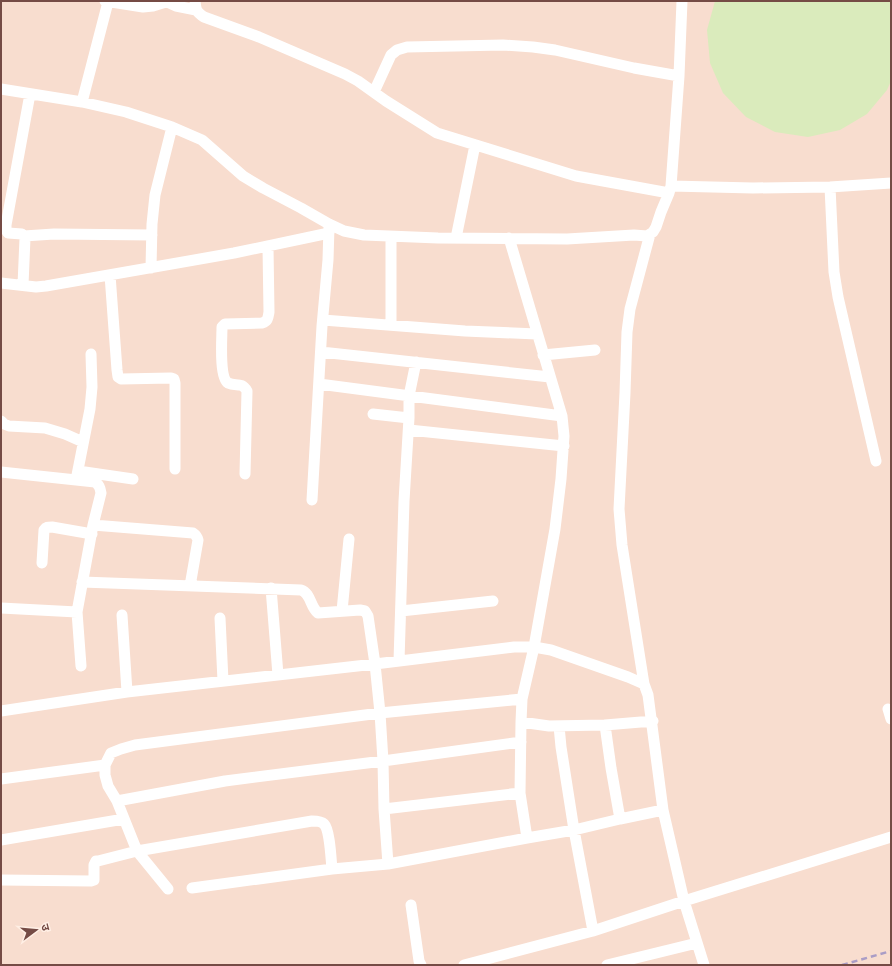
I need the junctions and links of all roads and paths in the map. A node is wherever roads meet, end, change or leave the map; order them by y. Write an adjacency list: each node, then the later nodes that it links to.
1 (107, 1): 2 (street); 9 (street)
2 (165, 1): 4 (street)
3 (682, 1): 5 (street)
4 (195, 5): 7 (street)
5 (679, 76): 7 (street); 14 (street)
6 (1, 90): 8 (street)
7 (374, 92): 11 (street)
8 (30, 94): 9 (street); 18 (street)
9 (82, 102): 10 (street)
10 (172, 127): 15 (street); 17 (street)
11 (475, 145): 14 (street); 20 (street)
12 (891, 183): 13 (street)
13 (830, 187): 14 (street); 45 (street)
14 (670, 190): 16 (street)
15 (329, 228): 19 (street); 22 (street); 27 (street)
16 (650, 234): 21 (street); 71 (street)
17 (152, 235): 18 (street); 23 (street)
18 (24, 236): 26 (street)
19 (391, 237): 20 (street); 28 (street)
20 (456, 238): 21 (street)
21 (509, 238): 29 (street)
22 (268, 247): 23 (street); 48 (street)
23 (151, 268): 24 (street)
24 (110, 275): 26 (street); 46 (street)
25 (1, 283): 26 (street)
26 (23, 285)
27 (323, 320): 28 (street); 31 (street)
28 (391, 325): 29 (street)
29 (537, 334): 33 (street)
30 (595, 350): 33 (street)
31 (321, 352): 34 (street); 36 (street)
32 (91, 354): 43 (street)
33 (543, 355): 35 (street)
34 (416, 362): 35 (street); 37 (street)
35 (550, 377): 39 (street)
36 (319, 384): 37 (street); 51 (street)
37 (409, 396): 39 (street); 40 (street)
38 (373, 414): 40 (street)
39 (562, 416): 44 (street)
40 (409, 418): 42 (street)
41 (1, 421): 43 (street)
42 (409, 430): 44 (street); 61 (street)
43 (83, 442): 49 (street)
44 (564, 446): 65 (street)
45 (876, 461)
46 (174, 469)
47 (1, 472): 49 (street)
48 (245, 474)
49 (77, 475): 50 (street); 52 (street)
50 (133, 479)
51 (312, 500)
52 (92, 530): 54 (street); 55 (street); 56 (street)
53 (349, 539): 60 (street)
54 (42, 562)
55 (82, 582): 56 (street); 62 (street)
56 (190, 586): 57 (street)
57 (271, 588): 60 (street); 69 (street)
58 (493, 601): 61 (street)
59 (1, 608): 62 (street)
60 (342, 611): 67 (street)
61 (401, 611): 66 (street)
62 (77, 612): 68 (street)
63 (122, 615): 72 (street)
64 (220, 618): 70 (street)
65 (534, 647): 66 (street); 71 (street); 73 (street)
66 (399, 661): 67 (street)
67 (375, 664): 69 (street); 75 (street)
68 (81, 666)
69 (278, 675): 70 (street)
70 (223, 681): 72 (street)
71 (644, 684): 76 (street)
72 (126, 692): 74 (street)
73 (522, 698): 75 (street); 77 (street)
74 (1, 711)
75 (380, 713): 81 (street); 82 (street)
76 (653, 721): 78 (street); 87 (street)
77 (521, 722): 79 (street); 80 (street)
78 (605, 725): 79 (street); 89 (street)
79 (559, 726): 90 (street)
80 (521, 742): 81 (street); 84 (street)
81 (383, 761): 85 (street); 86 (street)
82 (105, 765): 83 (street); 85 (street)
83 (1, 779)
84 (520, 793): 86 (street); 92 (street)
85 (116, 801): 88 (street)
86 (384, 809): 95 (street)
87 (663, 810): 89 (street); 100 (street)
88 (124, 819): 93 (street); 94 (street)
89 (620, 819): 90 (street)
90 (574, 830): 92 (street); 102 (street)
91 (891, 837): 100 (street)
92 (526, 838): 95 (street)
93 (1, 840)
94 (137, 851): 96 (street); 97 (street); 99 (street)
95 (388, 864): 96 (street)
96 (332, 869): 98 (street)
97 (1, 880)
98 (192, 888)
99 (168, 889)
100 (684, 901): 102 (street); 103 (street)
101 (410, 904): 104 (street)
102 (593, 931): 105 (street)
103 (697, 943): 106 (street); 107 (street)
104 (421, 965)
105 (464, 965)
106 (607, 965)
107 (704, 965)

